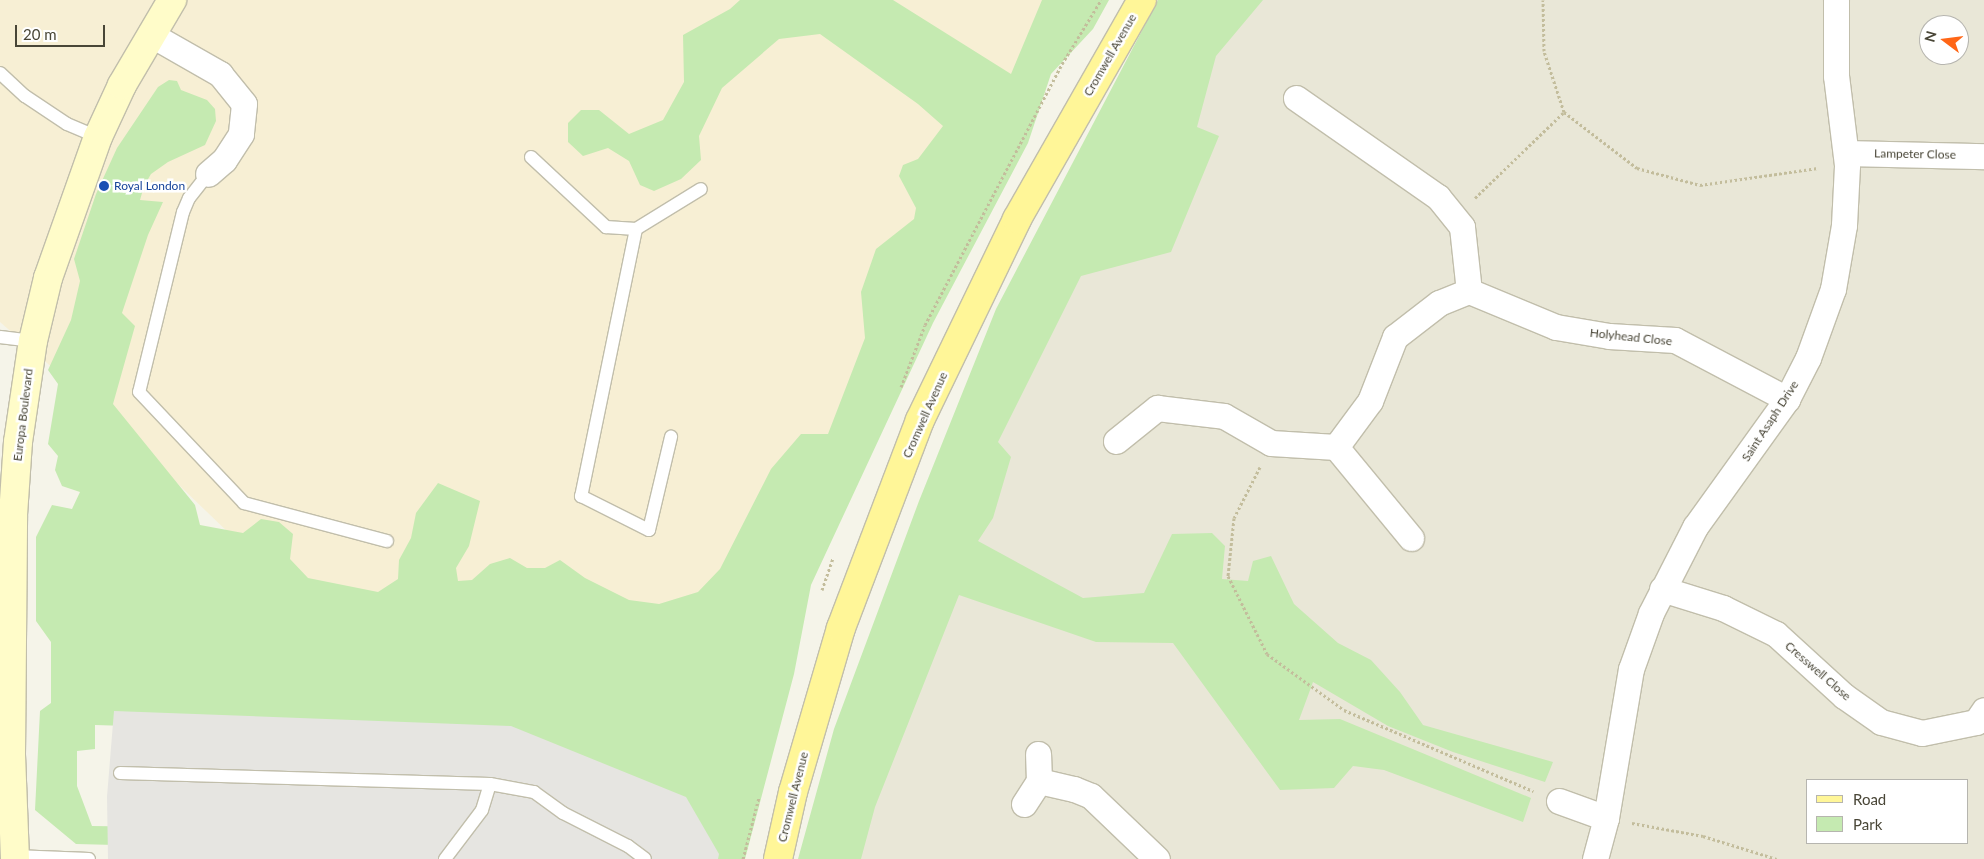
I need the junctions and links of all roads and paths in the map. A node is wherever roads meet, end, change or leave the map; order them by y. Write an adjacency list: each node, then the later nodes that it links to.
1 (172, 0): 5 (street, Europa Boulevard)
2 (1142, 0): 40 (main road, Cromwell Avenue)
3 (1543, 0): 8 (path)
4 (1836, 0): 12 (street, Saint Asaph Drive)
5 (150, 34): 9 (street, Europa Boulevard); 13 (street)
6 (0, 73): 9 (lane)
7 (1296, 98): 15 (street)
8 (1564, 112): 12 (path); 15 (path)
9 (98, 137): 19 (street, Europa Boulevard)
10 (1984, 156): 12 (street, Lampeter Close)
11 (531, 157): 16 (lane)
12 (1847, 159): 20 (street, Saint Asaph Drive)
13 (208, 174): 26 (lane)
14 (701, 189): 16 (lane)
15 (1455, 218): 17 (street)
16 (636, 229): 21 (lane)
17 (1469, 290): 20 (street, Holyhead Close); 24 (street)
18 (0, 337): 19 (lane)
19 (33, 341): 36 (street, Europa Boulevard)
20 (1787, 399): 27 (street, Saint Asaph Drive)
21 (671, 437)
22 (1116, 441): 23 (street)
23 (1271, 443): 24 (street); 33 (path)
24 (1336, 447): 25 (street)
25 (1411, 538)
26 (387, 541)
27 (1662, 589): 28 (street, Cresswell Close); 35 (street, Saint Asaph Drive)
28 (1981, 720)
29 (1038, 754): 31 (street)
30 (120, 773): 32 (lane)
31 (1039, 782): 34 (street); 41 (street)
32 (490, 784): 38 (lane); 39 (lane)
33 (1559, 801): 35 (street)
34 (1024, 804)
35 (1606, 818): 42 (street, Saint Asaph Drive); 43 (path)
36 (14, 857): 37 (lane)
37 (89, 859)
38 (445, 859)
39 (645, 859)
40 (778, 859)
41 (1157, 859)
42 (1596, 859)
43 (1777, 859)

